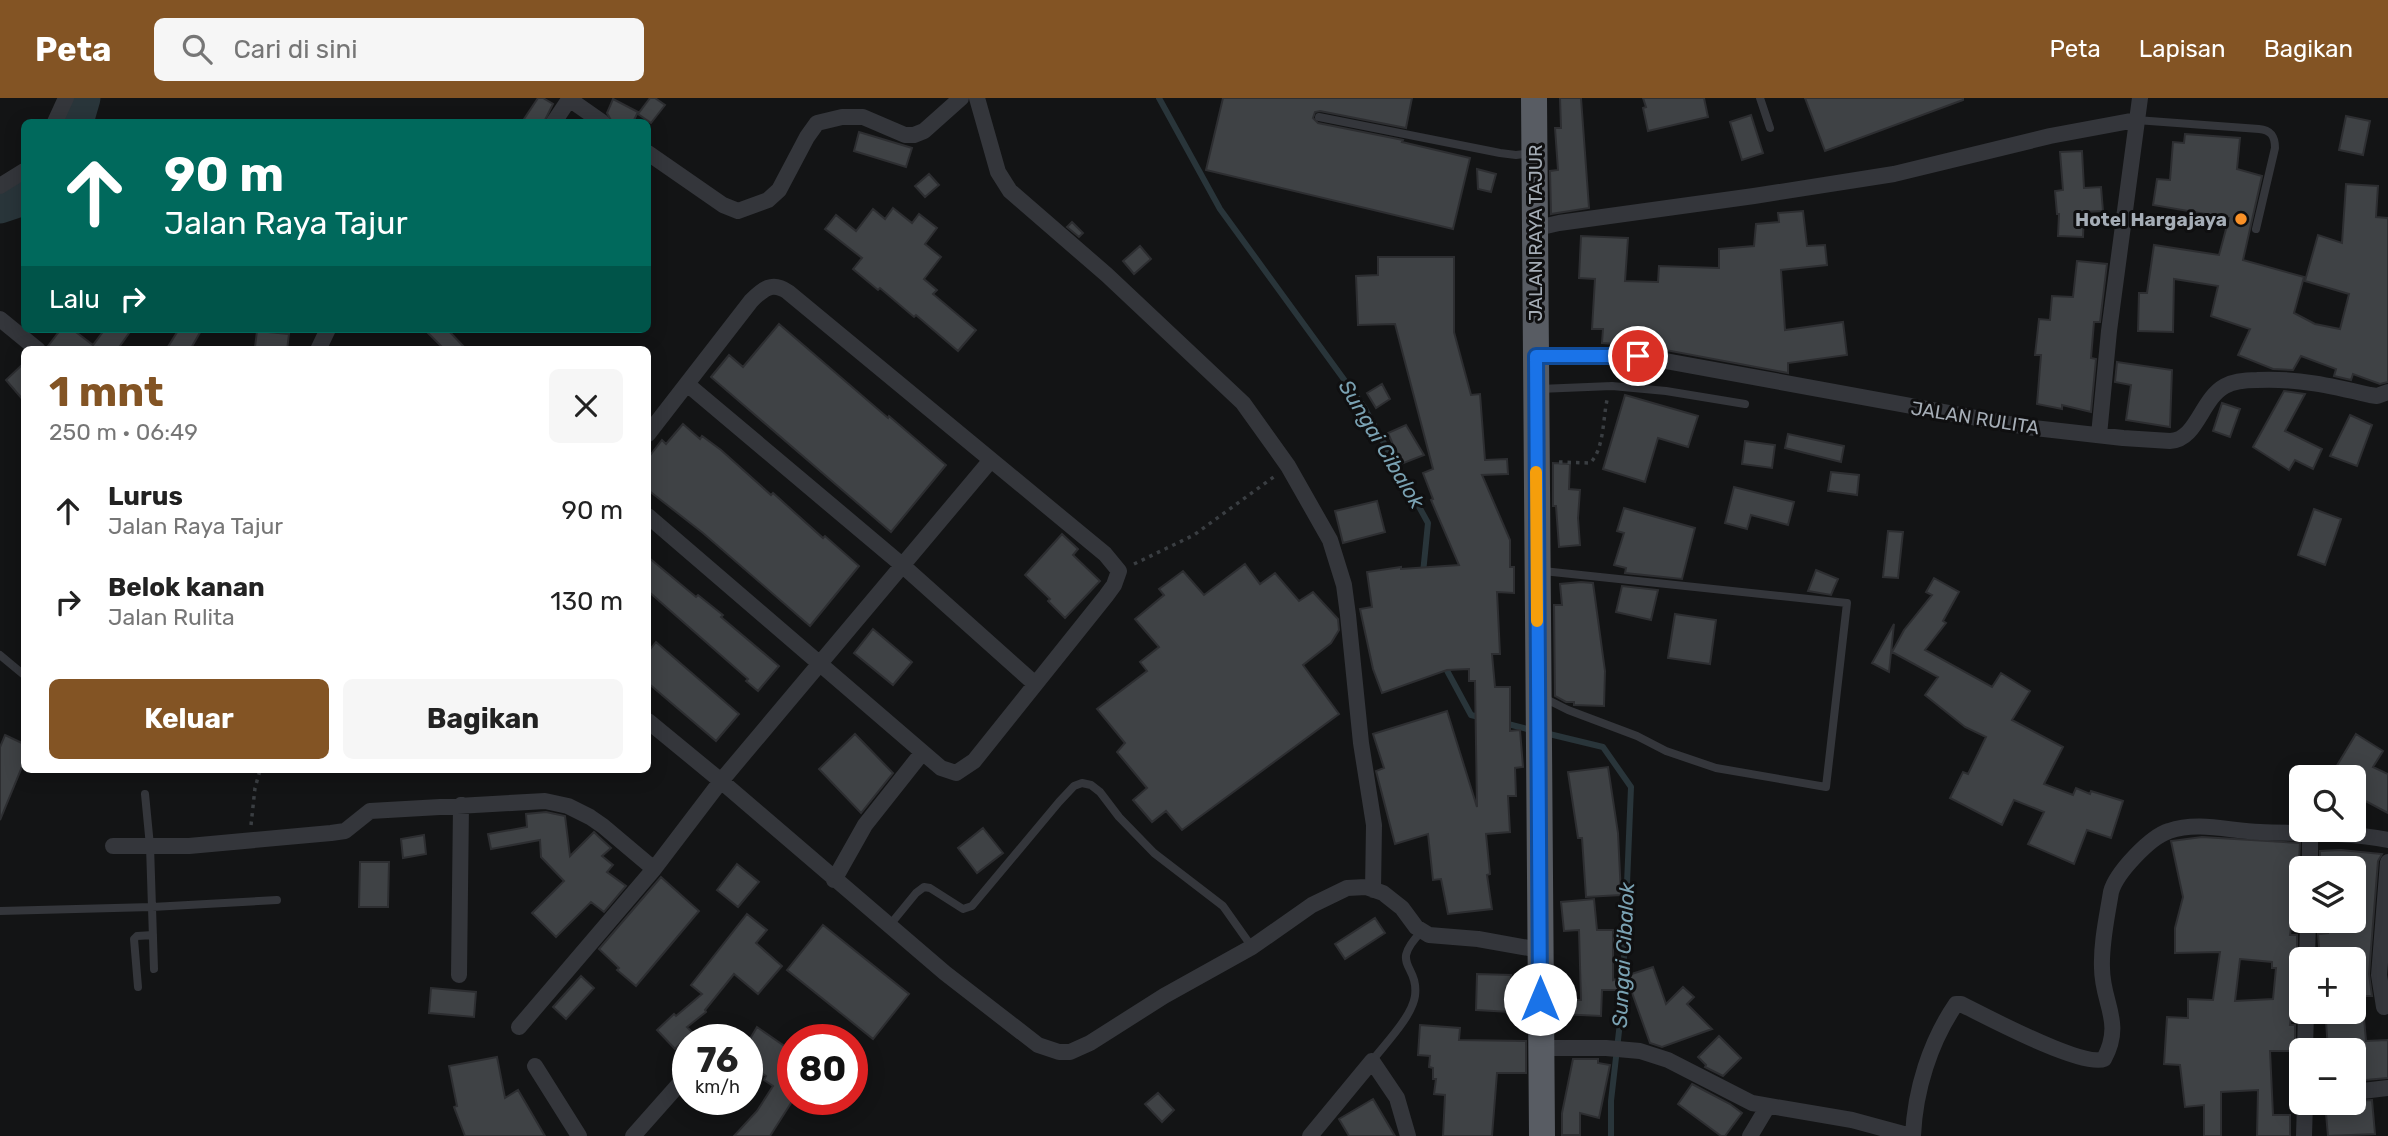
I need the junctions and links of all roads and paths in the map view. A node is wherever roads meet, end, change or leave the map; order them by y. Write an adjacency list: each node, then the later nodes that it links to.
1 (66, 98): 9 (street)
2 (961, 98): 15 (street)
3 (977, 98): 32 (street)
4 (1534, 98): 14 (highway, JALAN RAYA TAJUR)
5 (1760, 98): 13 (lane)
6 (2140, 98): 12 (street)
7 (569, 99): 10 (street); 11 (street)
8 (1319, 117): 14 (lane)
9 (56, 119)
10 (556, 119)
11 (599, 119)
12 (2136, 120): 18 (street); 19 (lane); 29 (street)
13 (1770, 128)
14 (1534, 153): 18 (highway, JALAN RAYA TAJUR)
15 (651, 155)
16 (21, 173): 17 (street)
17 (0, 186)
18 (1533, 229): 22 (highway, JALAN RAYA TAJUR)
19 (2256, 229)
20 (0, 319): 21 (street)
21 (33, 346)
22 (1536, 356): 25 (highway, JALAN RAYA TAJUR); 29 (street, JALAN RULITA)
23 (687, 384): 28 (street); 30 (street); 34 (street)
24 (1612, 386): 25 (lane); 27 (lane); 31 (path)
25 (1536, 389): 31 (highway, JALAN RAYA TAJUR)
26 (2388, 392): 29 (street, JALAN RULITA)
27 (1745, 404)
28 (651, 430)
29 (2099, 435)
30 (991, 460): 34 (street); 35 (street)
31 (1536, 461): 36 (highway, JALAN RAYA TAJUR)
32 (1288, 466): 35 (path); 57 (street)
33 (651, 519): 38 (street)
34 (902, 565): 38 (street); 40 (street)
35 (1119, 571): 40 (street)
36 (1536, 571): 41 (highway, JALAN RAYA TAJUR); 41 (lane)
37 (0, 655): 39 (lane)
38 (820, 666): 43 (street); 45 (street)
39 (21, 672)
40 (1034, 683): 43 (street)
41 (1538, 701): 65 (highway, JALAN RAYA TAJUR)
42 (651, 723): 45 (street)
43 (922, 752): 56 (street)
44 (259, 773): 51 (path)
45 (721, 781): 55 (street); 56 (street)
46 (145, 794): 53 (lane)
47 (461, 805): 51 (street); 55 (street); 67 (street)
48 (2289, 832): 85 (street)
49 (2366, 836): 50 (street)
50 (2388, 840)
51 (249, 841): 53 (street)
52 (113, 846): 53 (street)
53 (150, 846): 59 (lane)
54 (2388, 862): 69 (street)
55 (654, 869): 70 (street)
56 (834, 880): 61 (street)
57 (1373, 890): 62 (street); 64 (street)
58 (276, 900): 59 (lane)
59 (152, 907): 60 (lane); 63 (lane)
60 (0, 911)
61 (889, 926): 64 (street); 64 (lane)
62 (1422, 931): 65 (street); 72 (lane)
63 (153, 935): 66 (lane); 68 (lane)
64 (1252, 947)
65 (1540, 950): 71 (highway, JALAN RAYA TAJUR)
66 (153, 969)
67 (459, 975)
68 (138, 987)
69 (2385, 1007)
70 (519, 1027)
71 (1541, 1048): 77 (street); 83 (highway, JALAN RAYA TAJUR)
72 (1371, 1061): 81 (street); 82 (street)
73 (535, 1066): 79 (street)
74 (2388, 1088): 75 (street)
75 (2366, 1091)
76 (672, 1092): 80 (street)
77 (1768, 1107): 84 (street); 85 (street)
78 (2305, 1115): 86 (street)
79 (579, 1136)
80 (633, 1136)
81 (1310, 1136)
82 (1408, 1136)
83 (1542, 1136)
84 (1750, 1136)
85 (1912, 1136)
86 (2304, 1136)

